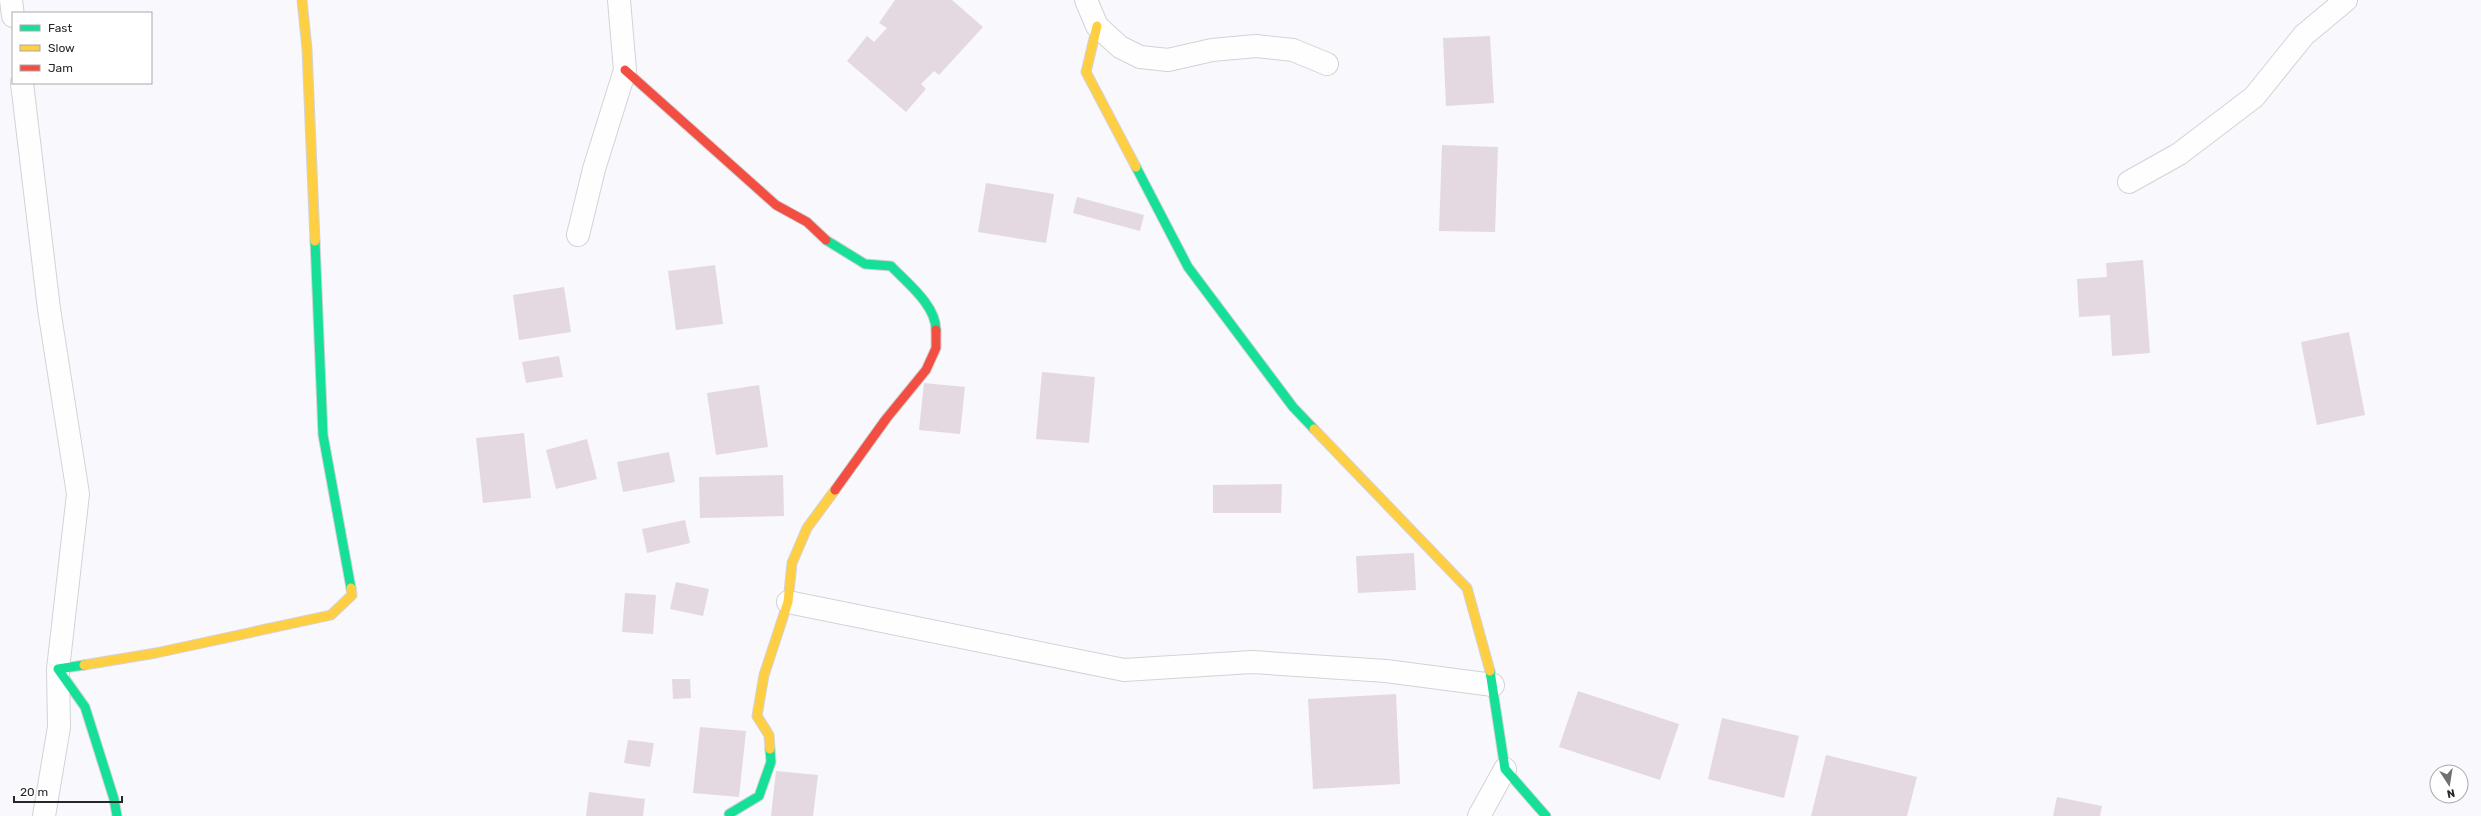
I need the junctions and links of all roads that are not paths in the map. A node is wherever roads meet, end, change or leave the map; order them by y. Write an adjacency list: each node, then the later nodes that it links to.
1 (11, 0): 6 (street)
2 (302, 0): 14 (street)
3 (619, 0): 9 (street)
4 (1086, 0): 7 (street)
5 (2346, 0): 11 (street)
6 (12, 12)
7 (1097, 26): 8 (street); 15 (street)
8 (1327, 64)
9 (625, 70): 12 (street); 13 (street)
10 (22, 84): 14 (street)
11 (2129, 182)
12 (578, 235)
13 (788, 602): 15 (street); 17 (street)
14 (58, 669): 18 (street); 19 (street)
15 (1493, 685): 16 (street)
16 (1505, 769): 20 (street); 21 (street)
17 (729, 814)
18 (44, 816)
19 (117, 816)
20 (1479, 816)
21 (1546, 816)

